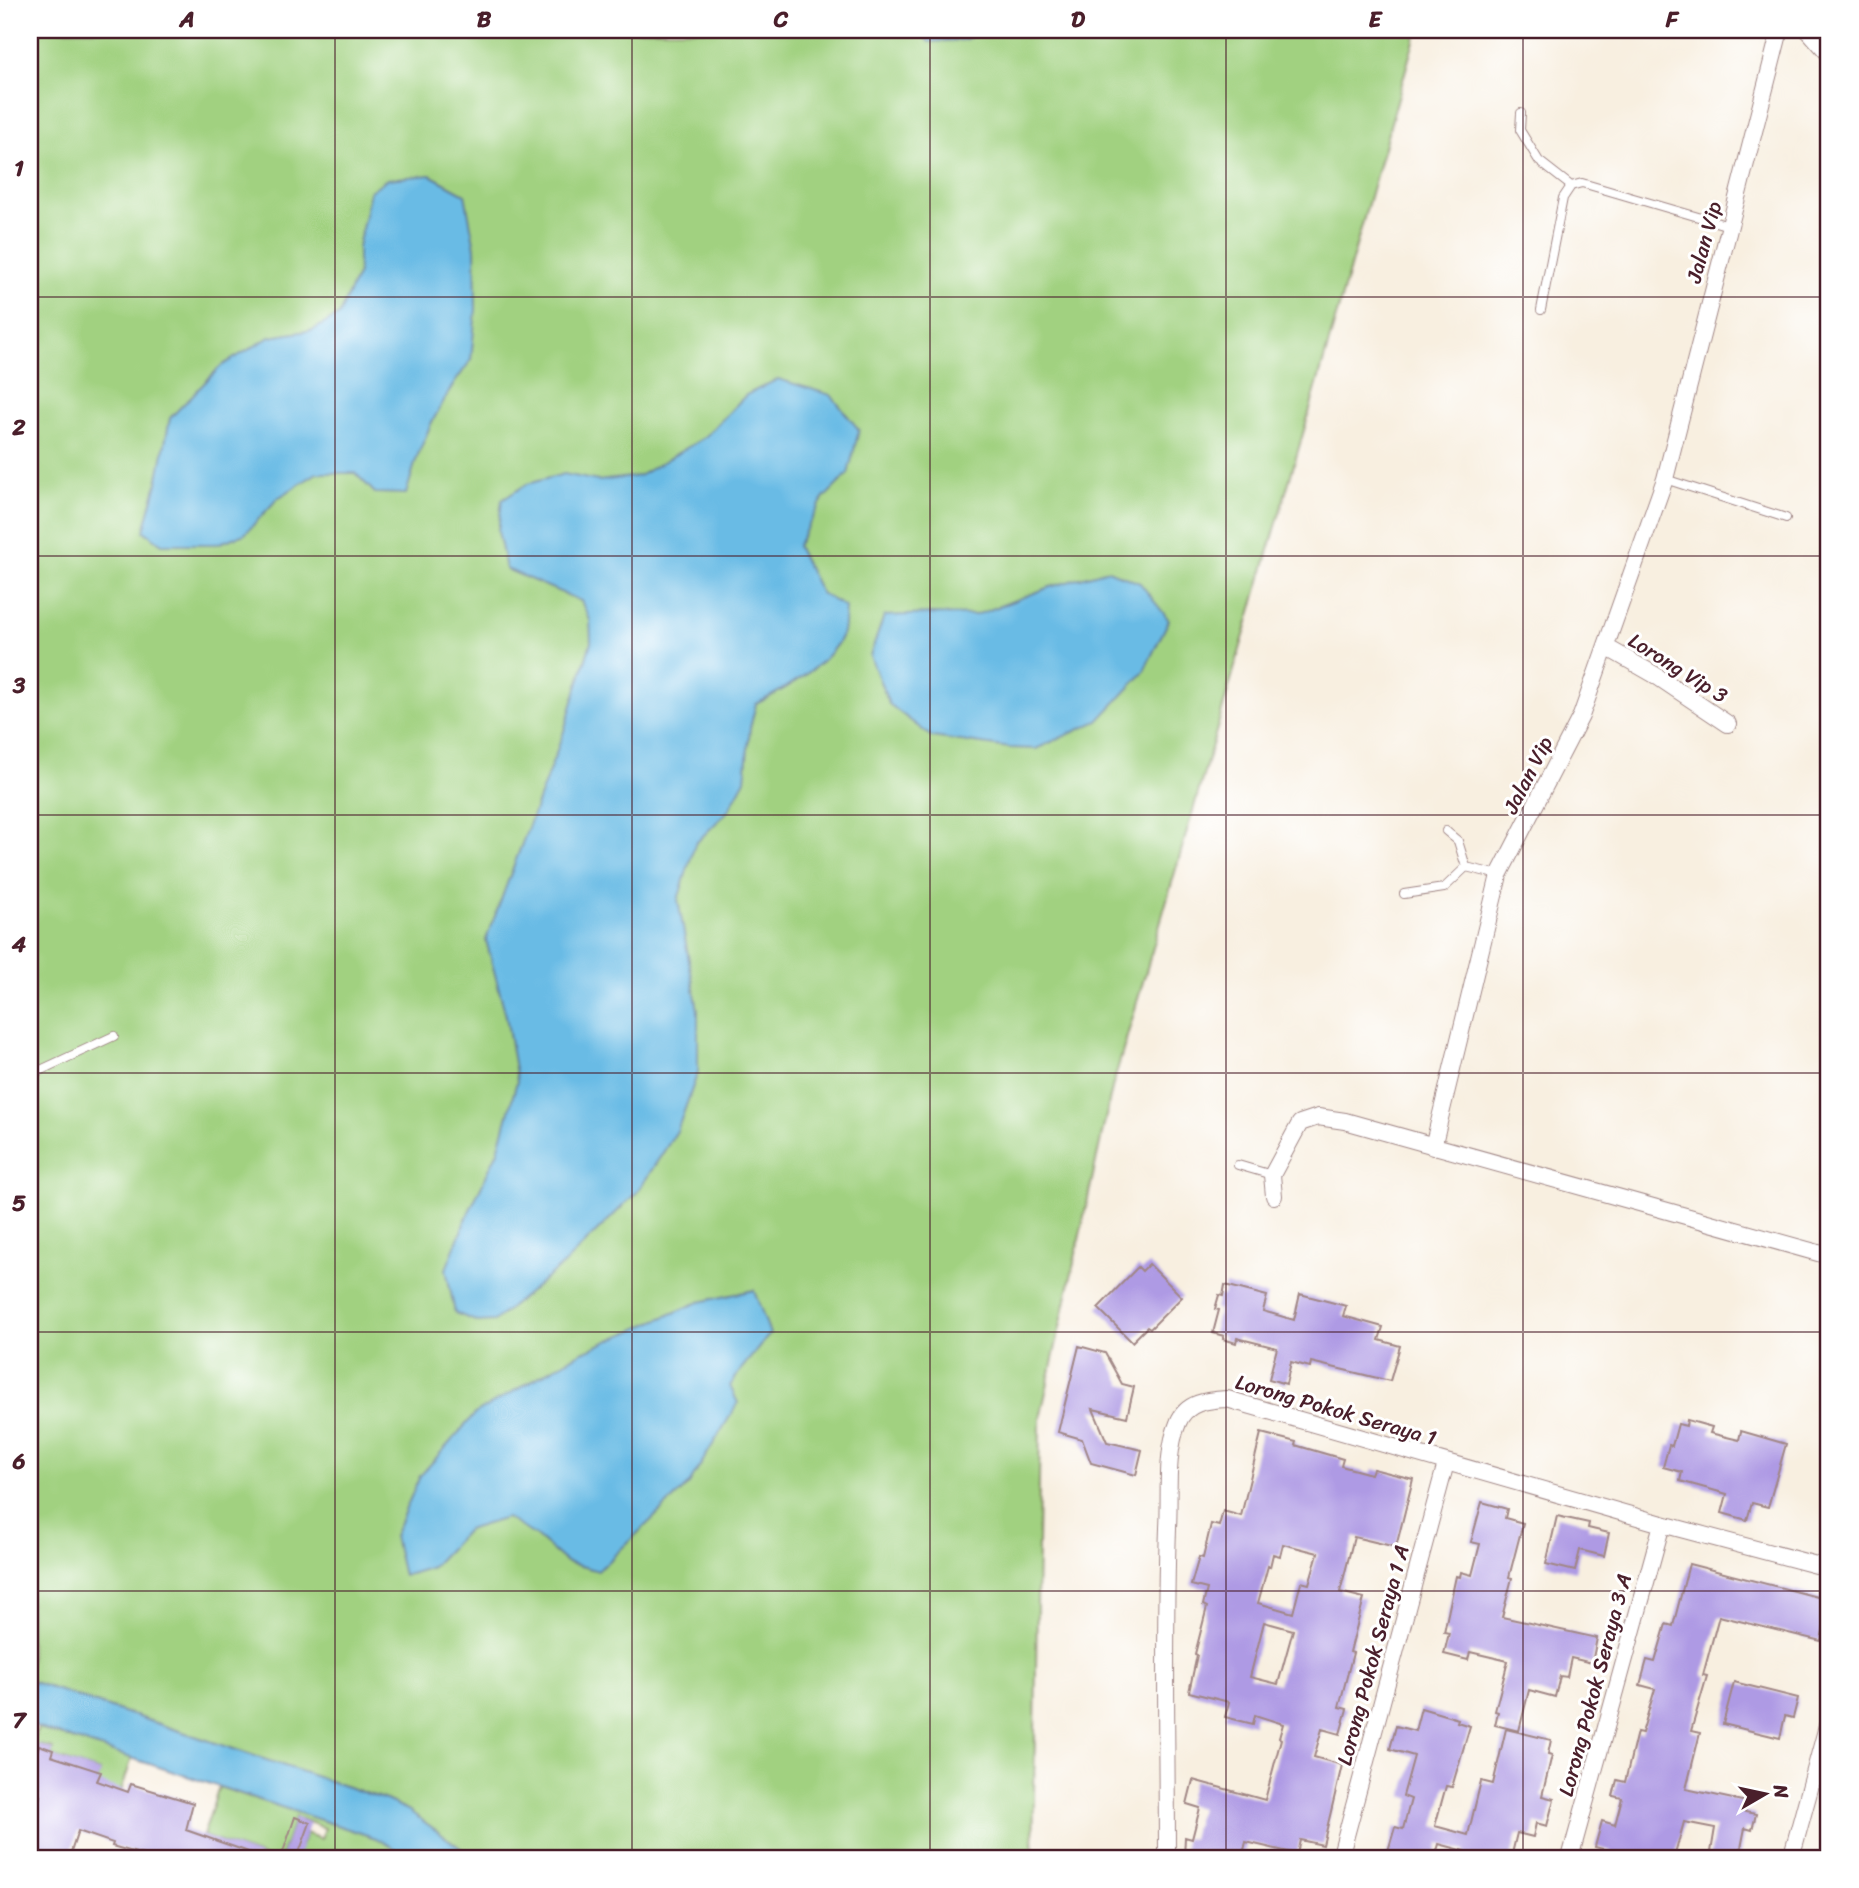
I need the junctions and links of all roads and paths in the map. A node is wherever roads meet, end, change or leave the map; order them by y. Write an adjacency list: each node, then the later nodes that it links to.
1 (1780, 30): 6 (street, Jalan Vip)
2 (1808, 30): 3 (street)
3 (1829, 54)
4 (1521, 113): 5 (lane)
5 (1571, 186): 6 (lane); 7 (lane)
6 (1729, 226): 8 (street, Jalan Vip)
7 (1541, 310)
8 (1665, 479): 9 (lane); 10 (street, Jalan Vip)
9 (1786, 518)
10 (1606, 647): 11 (street, Lorong Vip 3); 14 (street, Jalan Vip)
11 (1728, 724)
12 (1446, 831): 13 (lane)
13 (1466, 867): 14 (lane); 15 (lane)
14 (1499, 875): 18 (street, Jalan Vip)
15 (1404, 894)
16 (114, 1036): 17 (lane)
17 (30, 1074)
18 (1433, 1147): 20 (street); 22 (street)
19 (1238, 1165): 20 (lane)
20 (1272, 1175): 21 (street)
21 (1274, 1196)
22 (1829, 1256)
23 (1446, 1463): 24 (street, Lorong Pokok Seraya 1); 28 (street, Lorong Pokok Seraya 1); 29 (street, Lorong Pokok Seraya 1 A)
24 (1662, 1524): 26 (street, Lorong Pokok Seraya 1); 30 (street, Lorong Pokok Seraya 3 A)
25 (1829, 1549): 26 (lane)
26 (1827, 1568)
27 (1829, 1719): 31 (street)
28 (1167, 1858)
29 (1340, 1858)
30 (1570, 1858)
31 (1791, 1858)

